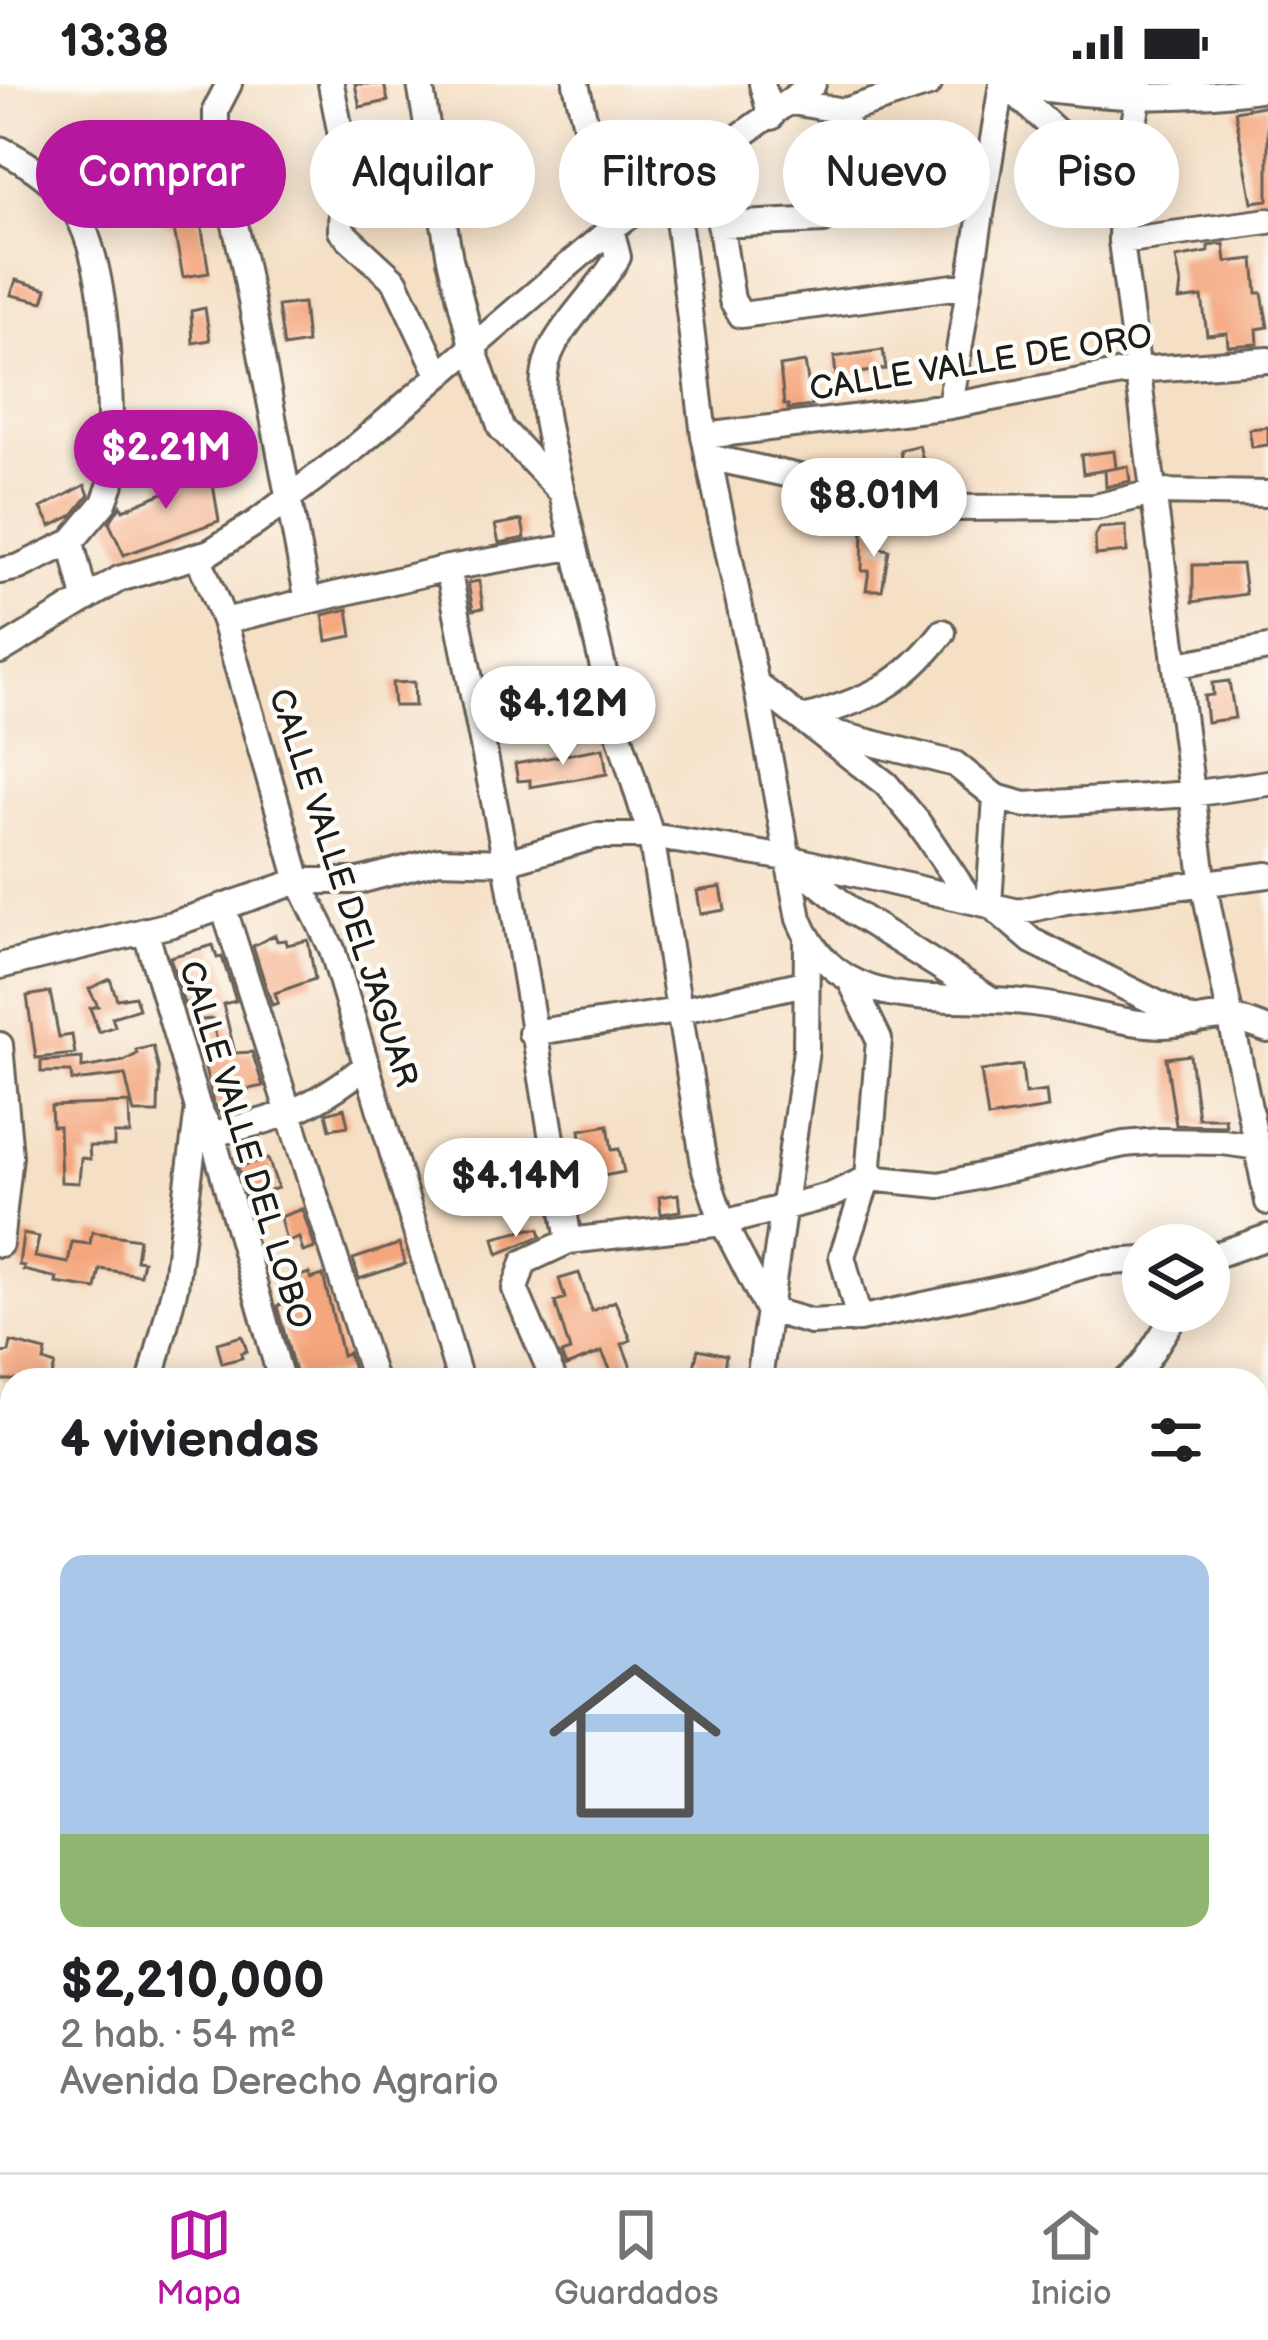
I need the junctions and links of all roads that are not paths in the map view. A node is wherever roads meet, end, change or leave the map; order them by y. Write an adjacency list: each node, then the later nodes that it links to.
1 (229, 84): 35 (street)
2 (331, 84): 29 (street)
3 (420, 84): 26 (street)
4 (576, 84): 14 (street)
5 (762, 84): 13 (street)
6 (813, 84): 11 (street)
7 (928, 84): 12 (street)
8 (1007, 84): 10 (street); 15 (street); 25 (street)
9 (1268, 88): 10 (street)
10 (1140, 92)
11 (792, 102): 12 (street); 13 (street)
12 (844, 111): 19 (street)
13 (771, 117): 16 (street)
14 (585, 120)
15 (1046, 120)
16 (759, 125)
17 (0, 148): 36 (street)
18 (1268, 221): 24 (street)
19 (759, 223)
20 (612, 228): 26 (street); 33 (street)
21 (679, 228): 31 (street)
22 (720, 228): 25 (street)
23 (1121, 228): 24 (street)
24 (1121, 241): 28 (street)
25 (969, 285): 30 (street)
26 (472, 345): 29 (street); 33 (street)
27 (1268, 361): 28 (street, CALLE VALLE DE ORO)
28 (1137, 370): 30 (street, CALLE VALLE DE ORO); 32 (street)
29 (439, 374): 35 (street)
30 (950, 406): 31 (street, CALLE VALLE DE ORO)
31 (706, 446): 32 (street); 48 (street)
32 (1155, 492): 34 (street); 47 (street)
33 (562, 493): 37 (street)
34 (1268, 494)
35 (291, 496): 38 (street); 42 (street)
36 (71, 542): 40 (street); 41 (street)
37 (572, 547): 39 (street); 53 (street)
38 (198, 556): 41 (street); 43 (street, CALLE VALLE DEL JAGUAR)
39 (448, 568): 42 (street); 55 (street)
40 (0, 571)
41 (85, 598): 46 (street)
42 (308, 601): 43 (street)
43 (224, 621): 57 (street, CALLE VALLE DEL JAGUAR)
44 (943, 632): 49 (street)
45 (1268, 648): 47 (street)
46 (0, 651)
47 (1178, 665): 51 (street)
48 (756, 684): 49 (street); 54 (street)
49 (808, 723): 52 (street); 59 (street)
50 (1268, 783): 51 (street)
51 (1191, 794): 52 (street); 58 (street)
52 (996, 797): 59 (street)
53 (651, 836): 54 (street); 55 (street); 67 (street)
54 (788, 858): 59 (street); 62 (street); 66 (street)
55 (506, 862): 57 (street); 71 (street)
56 (1268, 875): 58 (street)
57 (299, 881): 60 (street); 73 (street, CALLE VALLE DEL JAGUAR)
58 (1204, 886): 59 (street); 68 (street)
59 (979, 901): 69 (street)
60 (223, 906): 61 (street); 75 (street)
61 (145, 930): 63 (street); 74 (street, CALLE VALLE DEL LOBO)
62 (807, 940): 64 (street); 65 (street)
63 (0, 966)
64 (851, 982): 66 (street); 78 (street)
65 (806, 983): 67 (street); 80 (street)
66 (994, 1001): 69 (street)
67 (678, 1011): 71 (street); 81 (street)
68 (1229, 1017): 69 (street); 70 (street); 77 (street)
69 (1195, 1022)
70 (1268, 1030)
71 (531, 1033): 83 (street)
72 (0, 1045): 84 (street)
73 (367, 1065): 75 (street); 93 (street, CALLE VALLE DEL JAGUAR)
74 (198, 1108): 76 (street, CALLE VALLE DEL LOBO); 90 (street)
75 (290, 1114): 76 (street); 92 (street)
76 (212, 1134): 91 (street, CALLE VALLE DEL LOBO)
77 (1258, 1147): 78 (street); 79 (street)
78 (868, 1178): 80 (street); 88 (street)
79 (1267, 1191)
80 (782, 1207): 81 (street); 87 (street)
81 (723, 1222): 83 (street); 87 (street)
82 (1268, 1237): 85 (street)
83 (569, 1240): 94 (street)
84 (0, 1244)
85 (1230, 1250)
86 (1122, 1261): 88 (street)
87 (768, 1310): 88 (street); 95 (street)
88 (859, 1319)
89 (1165, 1332): 96 (street)
90 (154, 1368)
91 (278, 1368)
92 (370, 1368)
93 (456, 1368)
94 (549, 1368)
95 (761, 1368)
96 (1138, 1368)

